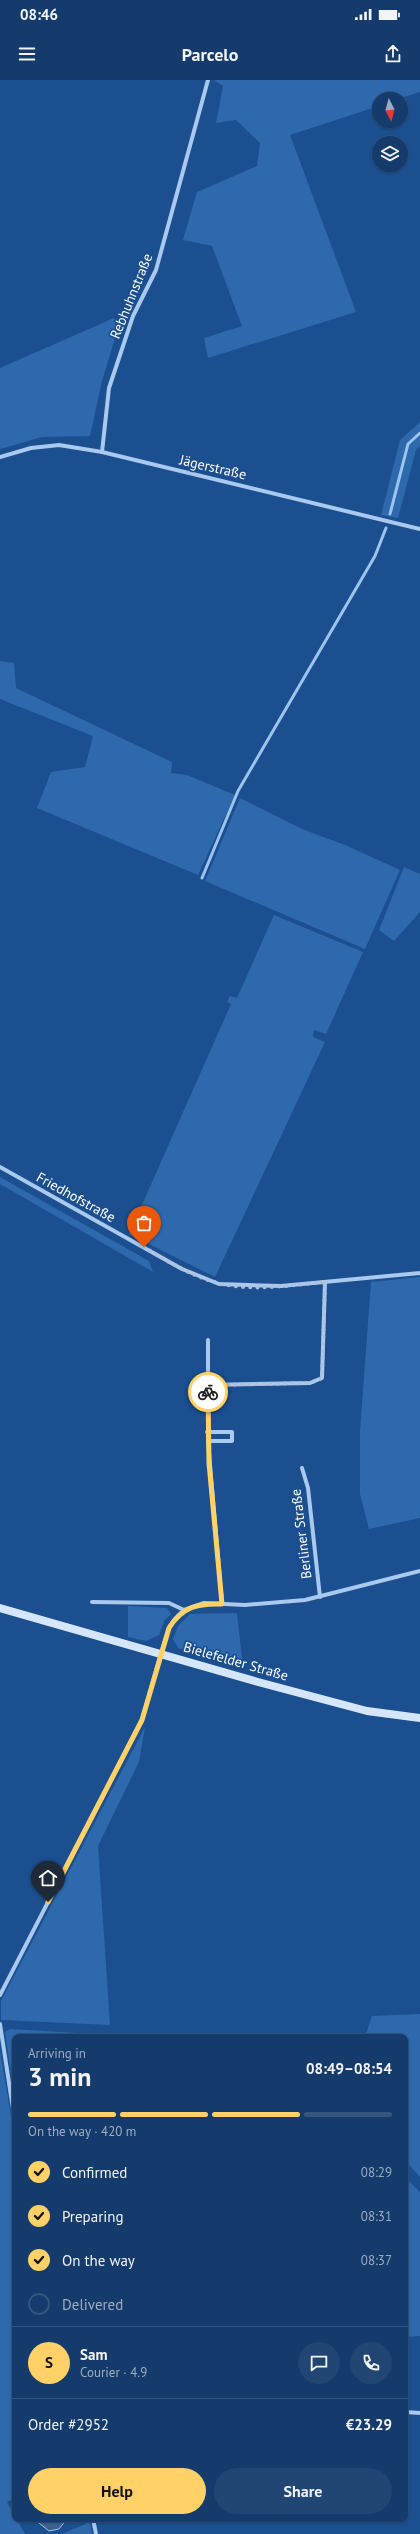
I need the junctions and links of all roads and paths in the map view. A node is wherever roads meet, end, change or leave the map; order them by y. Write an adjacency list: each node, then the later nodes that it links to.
1 (208, 80): 2 (street, Rebhuhnstraße)
2 (102, 452): 3 (street, Jägerstraße); 4 (street, Jägerstraße)
3 (0, 457)
4 (420, 529)
5 (0, 1167): 7 (street, Friedhofstraße)
6 (420, 1273): 7 (street, Friedhofstraße)
7 (325, 1282): 9 (street)
8 (208, 1340): 9 (street)
9 (208, 1385): 10 (street)
10 (208, 1432): 11 (street); 11 (street)
11 (208, 1441): 16 (street)
12 (302, 1468): 14 (street, Berliner Straße)
13 (420, 1571): 14 (street, Berliner Straße)
14 (320, 1597): 16 (street, Berliner Straße)
15 (92, 1602): 18 (street)
16 (222, 1604): 18 (street, Berliner Straße)
17 (0, 1608): 19 (main road, Bielefelder Straße)
18 (184, 1610): 19 (street)
19 (161, 1653): 20 (main road, Bielefelder Straße); 21 (street)
20 (420, 1718)
21 (0, 1995)
22 (0, 2024): 23 (street)
23 (12, 2102)
24 (408, 2412): 25 (street)
25 (420, 2413)
26 (94, 2522): 27 (street)
27 (96, 2534)

